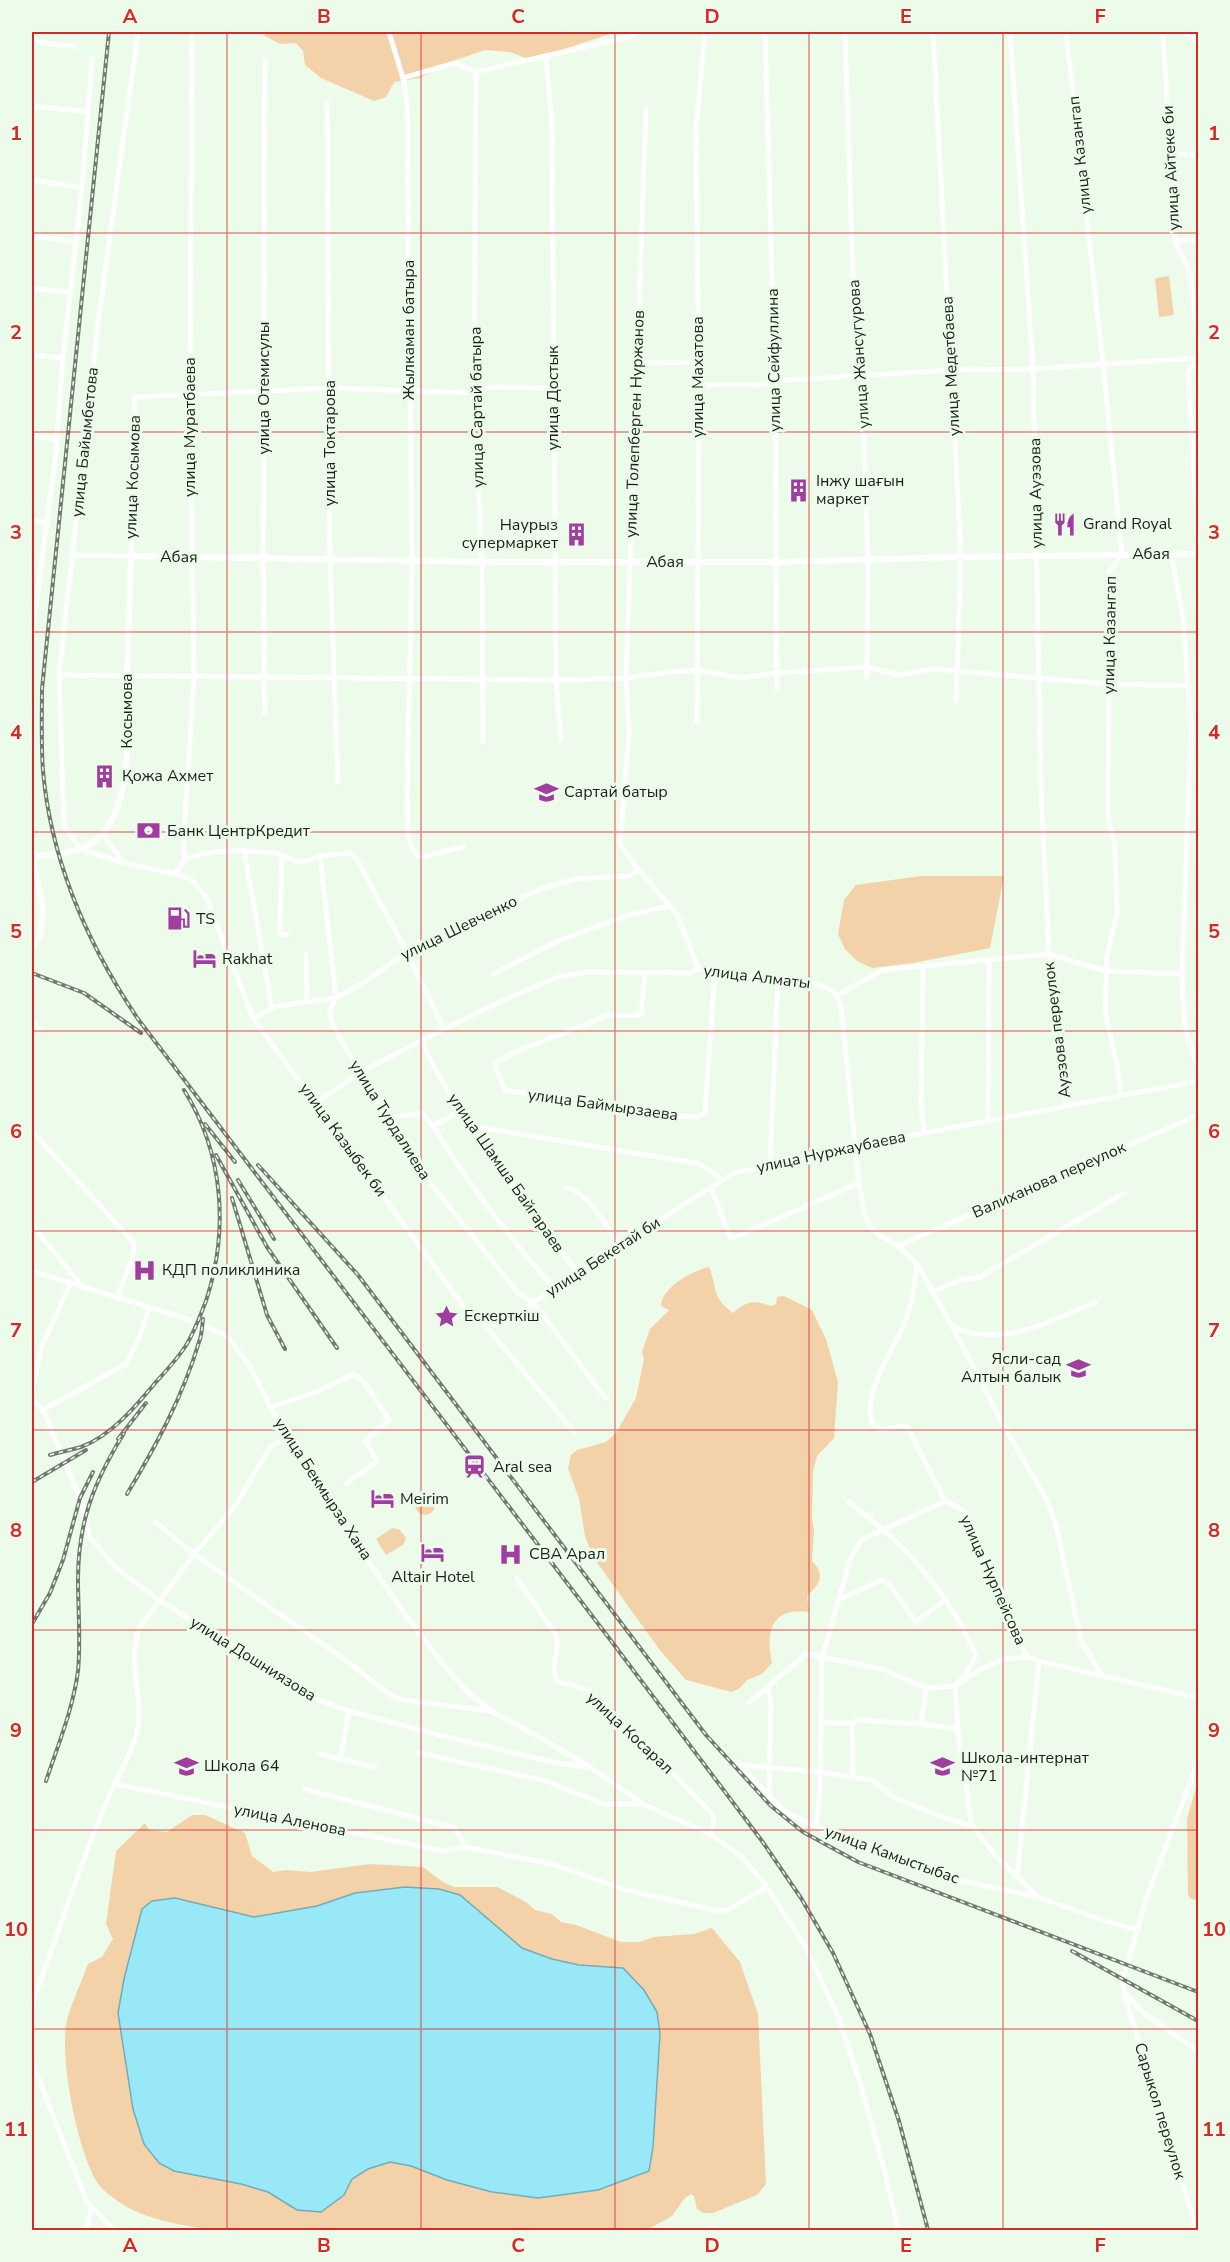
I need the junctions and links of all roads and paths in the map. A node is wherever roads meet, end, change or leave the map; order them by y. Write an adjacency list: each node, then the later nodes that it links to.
1 (138, 32): 61 (street, улица Байымбетова)
2 (192, 32): 52 (street, улица Муратбаева)
3 (389, 32): 20 (street, Жылкаман батыра)
4 (639, 32): 16 (street)
5 (705, 32): 39 (street, улица Махатова)
6 (765, 32): 45 (street, улица Сейфуллина)
7 (845, 32): 44 (street, улица Жансугурова)
8 (933, 32): 43 (street, улица Медетбаева)
9 (1010, 32): 42 (street, улица Ауэзова)
10 (1066, 32): 41 (street, улица Казангап)
11 (1163, 32): 25 (street, улица Айтеке би)
12 (1185, 32): 14 (street)
13 (32, 41): 15 (street)
14 (1198, 42)
15 (75, 46)
16 (546, 56): 19 (street); 48 (street, улица Достык)
17 (92, 59): 24 (street)
18 (265, 62): 50 (street, улица Отемисулы)
19 (476, 72): 20 (street); 51 (street, улица Сартай батыра)
20 (403, 78): 49 (street, Жылкаман батыра)
21 (327, 103): 47 (street, улица Токтарова)
22 (32, 106): 24 (street)
23 (646, 108): 40 (street, улица Толепберген Нуржанов)
24 (88, 112): 28 (street)
25 (1170, 153): 26 (street); 31 (street, улица Айтеке би)
26 (1198, 154)
27 (32, 180): 28 (street)
28 (82, 188): 32 (street)
29 (32, 236): 32 (street)
30 (1198, 240): 31 (street)
31 (1174, 241): 35 (street, улица Айтеке би)
32 (76, 242): 34 (street)
33 (32, 289): 34 (street)
34 (70, 292): 37 (street)
35 (1198, 337)
36 (32, 355): 37 (street)
37 (63, 358): 54 (street)
38 (1198, 359): 41 (street); 57 (street)
39 (698, 362): 40 (street); 46 (street, улица Махатова)
40 (636, 363): 70 (street, улица Толепберген Нуржанов)
41 (1103, 364): 42 (street); 58 (street, улица Казангап)
42 (1033, 369): 43 (street); 63 (street, улица Ауэзова)
43 (952, 370): 44 (street); 65 (street, улица Медетбаева)
44 (862, 375): 45 (street); 69 (street, улица Жансугурова)
45 (775, 381): 46 (street); 74 (street, улица Сейфуллина)
46 (699, 385): 73 (street, улица Махатова)
47 (330, 388): 49 (street); 50 (street); 67 (street, улица Токтарова)
48 (553, 388): 51 (street); 72 (street, улица Достык)
49 (409, 390): 51 (street); 68 (street, Жылкаман батыра)
50 (265, 391): 52 (street); 66 (street, улица Отемисулы)
51 (474, 393): 71 (street, улица Сартай батыра)
52 (190, 395): 62 (street, улица Косымова); 64 (street, улица Муратбаева)
53 (32, 436): 54 (street)
54 (57, 440): 56 (street)
55 (32, 520): 56 (street)
56 (48, 523): 75 (street)
57 (1198, 540)
58 (1122, 554): 59 (street, Абая); 63 (street, Абая); 92 (street, улица Казангап)
59 (1171, 554): 60 (street, Абая); 93 (street)
60 (1198, 554)
61 (72, 555): 62 (street); 81 (street, улица Байымбетова)
62 (131, 556): 64 (street, Абая); 82 (street, Косымова)
63 (1037, 556): 65 (street, Абая); 90 (street, улица Ауэзова)
64 (192, 557): 66 (street, Абая); 83 (street, улица Муратбаева)
65 (961, 557): 69 (street, Абая); 79 (street, улица Медетбаева)
66 (263, 558): 67 (street, Абая); 87 (street, улица Отемисулы)
67 (330, 559): 68 (street, Абая); 84 (street, улица Токтарова)
68 (412, 560): 71 (street, Абая); 85 (street, Жылкаман батыра)
69 (868, 560): 74 (street, Абая); 77 (street, улица Жансугурова)
70 (631, 561): 72 (street, Абая); 73 (street, Абая); 89 (street, улица Толепберген Нуржанов)
71 (482, 562): 72 (street, Абая); 88 (street, улица Сартай батыра)
72 (554, 562): 91 (street, улица Достык)
73 (698, 562): 74 (street, Абая); 78 (street, улица Махатова)
74 (776, 562): 80 (street, улица Сейфуллина)
75 (33, 622): 76 (street)
76 (32, 635)
77 (867, 667): 79 (street); 80 (street); 86 (street, улица Жансугурова)
78 (697, 670): 80 (street); 89 (street); 97 (street, улица Махатова)
79 (957, 672): 90 (street); 95 (street, улица Медетбаева)
80 (777, 673): 94 (street, улица Сейфуллина)
81 (59, 675): 82 (street); 104 (street, улица Байымбетова)
82 (127, 676): 83 (street); 101 (street, Косымова)
83 (194, 677): 87 (street); 109 (street, улица Муратбаева)
84 (334, 677): 85 (street); 87 (street); 100 (street, улица Токтарова)
85 (410, 677): 88 (street); 102 (street, Жылкаман батыра)
86 (867, 677)
87 (265, 678): 96 (street, улица Отемисулы)
88 (483, 678): 91 (street); 99 (street, улица Сартай батыра)
89 (626, 678): 91 (street); 111 (street, улица Толепберген Нуржанов)
90 (1039, 678): 92 (street); 118 (street, улица Ауэзова)
91 (556, 680): 98 (street, улица Достык)
92 (1109, 684): 93 (street); 122 (street, улица Казангап)
93 (1189, 686): 126 (street)
94 (777, 688)
95 (956, 701)
96 (265, 714)
97 (697, 722)
98 (561, 740)
99 (483, 743)
100 (338, 783)
101 (102, 834): 104 (street, Косымова); 110 (street)
102 (464, 846)
103 (32, 847): 108 (street)
104 (81, 849): 108 (street); 110 (street, улица Казыбек би)
105 (244, 850): 106 (street); 109 (street); 131 (street)
106 (282, 856): 107 (street); 114 (street)
107 (320, 856): 116 (street); 129 (street, улица Турдалиева)
108 (32, 858): 115 (street)
109 (185, 860): 112 (street)
110 (124, 863): 112 (street, улица Казыбек би)
111 (638, 869): 113 (street, улица Толепберген Нуржанов); 116 (street, улица Шевченко)
112 (175, 874): 132 (street, улица Казыбек би)
113 (670, 906): 121 (street, улица Толепберген Нуржанов); 125 (street)
114 (286, 935)
115 (32, 946)
116 (407, 952): 129 (street, улица Шевченко); 135 (street)
117 (306, 954): 130 (street)
118 (1048, 954): 119 (street); 122 (street); 142 (street, Ауэзова переулок)
119 (990, 960): 120 (street); 146 (street)
120 (923, 966): 128 (street); 150 (street)
121 (698, 968): 123 (street, улица Алматы); 124 (street, улица Алматы)
122 (1106, 971): 126 (street); 140 (street, улица Казангап)
123 (645, 973): 124 (street, улица Баймырзаева); 135 (street, улица Алматы)
124 (715, 973): 127 (street, улица Алматы)
125 (493, 974)
126 (1182, 974): 137 (street)
127 (778, 980): 128 (street, улица Алматы); 152 (street)
128 (838, 995): 151 (street)
129 (336, 998): 130 (street, улица Шевченко); 138 (street, улица Турдалиева)
130 (307, 1001): 131 (street, улица Шевченко)
131 (272, 1009): 132 (street, улица Шевченко)
132 (253, 1018): 141 (street, улица Казыбек би)
133 (32, 1021): 134 (street)
134 (39, 1029)
135 (444, 1029): 136 (street, улица Алматы)
136 (420, 1041): 138 (street, улица Алматы); 143 (street, улица Шамша Байгараев)
137 (1198, 1065)
138 (359, 1073): 141 (street, улица Алматы); 145 (street, улица Турдалиева)
139 (1198, 1081): 140 (street, улица Нуржаубаева)
140 (1121, 1096): 142 (street, улица Нуржаубаева)
141 (316, 1102): 172 (street, улица Казыбек би)
142 (1066, 1106): 146 (street, улица Нуржаубаева)
143 (460, 1111): 147 (street); 148 (street, улица Шамша Байгараев)
144 (1198, 1115): 160 (street, Валиханова переулок)
145 (386, 1118): 147 (street); 170 (street, улица Турдалиева)
146 (988, 1120): 150 (street, улица Нуржаубаева)
147 (433, 1126): 166 (street)
148 (470, 1126): 153 (street); 163 (street, улица Шамша Байгараев)
149 (32, 1131): 168 (street)
150 (924, 1132): 151 (street, улица Нуржаубаева)
151 (856, 1146): 152 (street, улица Нуржаубаева); 154 (street)
152 (770, 1164): 153 (street, улица Нуржаубаева)
153 (721, 1180): 155 (street, улица Бекетай би)
154 (859, 1182): 155 (street); 160 (street)
155 (711, 1186): 159 (street, улица Бекетай би)
156 (567, 1187): 159 (street)
157 (1124, 1193): 167 (street)
158 (32, 1225): 165 (street)
159 (619, 1245): 163 (street, улица Бекетай би)
160 (898, 1246): 161 (street)
161 (917, 1264): 167 (street); 182 (street, улица Нурпейсова)
162 (32, 1271): 164 (street, улица Бекмырза Хана)
163 (578, 1272): 166 (street, улица Бекетай би)
164 (70, 1284): 165 (street, улица Бекмырза Хана); 174 (street)
165 (83, 1287): 168 (street, улица Бекмырза Хана)
166 (554, 1288): 170 (street, улица Бекетай би)
167 (932, 1292): 173 (street)
168 (117, 1298): 171 (street, улица Бекмырза Хана)
169 (1095, 1302): 173 (street)
170 (534, 1303): 172 (street, улица Бекетай би); 176 (street, улица Турдалиева)
171 (149, 1308): 177 (street, улица Бекмырза Хана); 178 (street)
172 (484, 1324): 179 (street, улица Казыбек би)
173 (952, 1326): 194 (street)
174 (32, 1393)
175 (32, 1399): 178 (street, улица Дошниязова)
176 (606, 1399)
177 (271, 1407): 180 (street, улица Бекмырза Хана); 181 (street)
178 (43, 1410): 190 (street, улица Дошниязова)
179 (574, 1432)
180 (286, 1438): 186 (street); 201 (street, улица Бекмырза Хана)
181 (346, 1484)
182 (945, 1501): 185 (street); 192 (street, улица Нурпейсова)
183 (849, 1502): 185 (street)
184 (155, 1522): 186 (street)
185 (883, 1528): 188 (street); 189 (street)
186 (194, 1554): 190 (street); 201 (street)
187 (517, 1579): 221 (street, улица Косарал)
188 (840, 1599): 189 (street); 191 (street)
189 (946, 1599): 195 (street)
190 (159, 1600): 200 (street, улица Дошниязова); 215 (street)
191 (822, 1658): 196 (street); 197 (street); 202 (street)
192 (1027, 1658): 193 (street, улица Нурпейсова); 195 (street)
193 (1039, 1661): 194 (street); 223 (street, улица Нурпейсова)
194 (1102, 1676): 198 (street)
195 (955, 1686): 197 (street); 205 (street)
196 (768, 1688): 199 (street); 212 (street)
197 (926, 1688): 204 (street)
198 (1198, 1698)
199 (749, 1702)
200 (349, 1711): 208 (street); 211 (street, улица Дошниязова)
201 (490, 1711): 211 (street)
202 (820, 1723): 203 (street); 213 (street)
203 (852, 1723): 204 (street); 214 (street)
204 (921, 1724): 205 (street)
205 (958, 1729): 219 (street)
206 (419, 1753): 218 (street)
207 (319, 1754): 208 (street)
208 (340, 1759): 210 (street)
209 (1198, 1762): 226 (street)
210 (375, 1767)
211 (590, 1767): 218 (street)
212 (771, 1768): 213 (street); 217 (street); 217 (street, улица Камыстыбас)
213 (820, 1772): 214 (street); 220 (street)
214 (853, 1777): 219 (street)
215 (115, 1784): 222 (street, улица Аленова); 228 (street)
216 (304, 1789): 222 (street, улица Аленова)
217 (769, 1796): 220 (street, улица Камыстыбас)
218 (643, 1804): 221 (street)
219 (972, 1826): 223 (street)
220 (816, 1827): 225 (street, улица Камыстыбас)
221 (710, 1834): 224 (street)
222 (465, 1847): 224 (street, улица Аленова)
223 (1017, 1877): 225 (street)
224 (767, 1887): 234 (street)
225 (1038, 1897): 226 (street, улица Камыстыбас)
226 (1138, 1930): 227 (street)
227 (1124, 1992): 229 (street); 235 (street, Сарыкол переулок)
228 (32, 2012)
229 (1198, 2051)
230 (32, 2062): 231 (street)
231 (91, 2208): 232 (street); 233 (street)
232 (87, 2230)
233 (114, 2230)
234 (898, 2230)
235 (1197, 2230)

